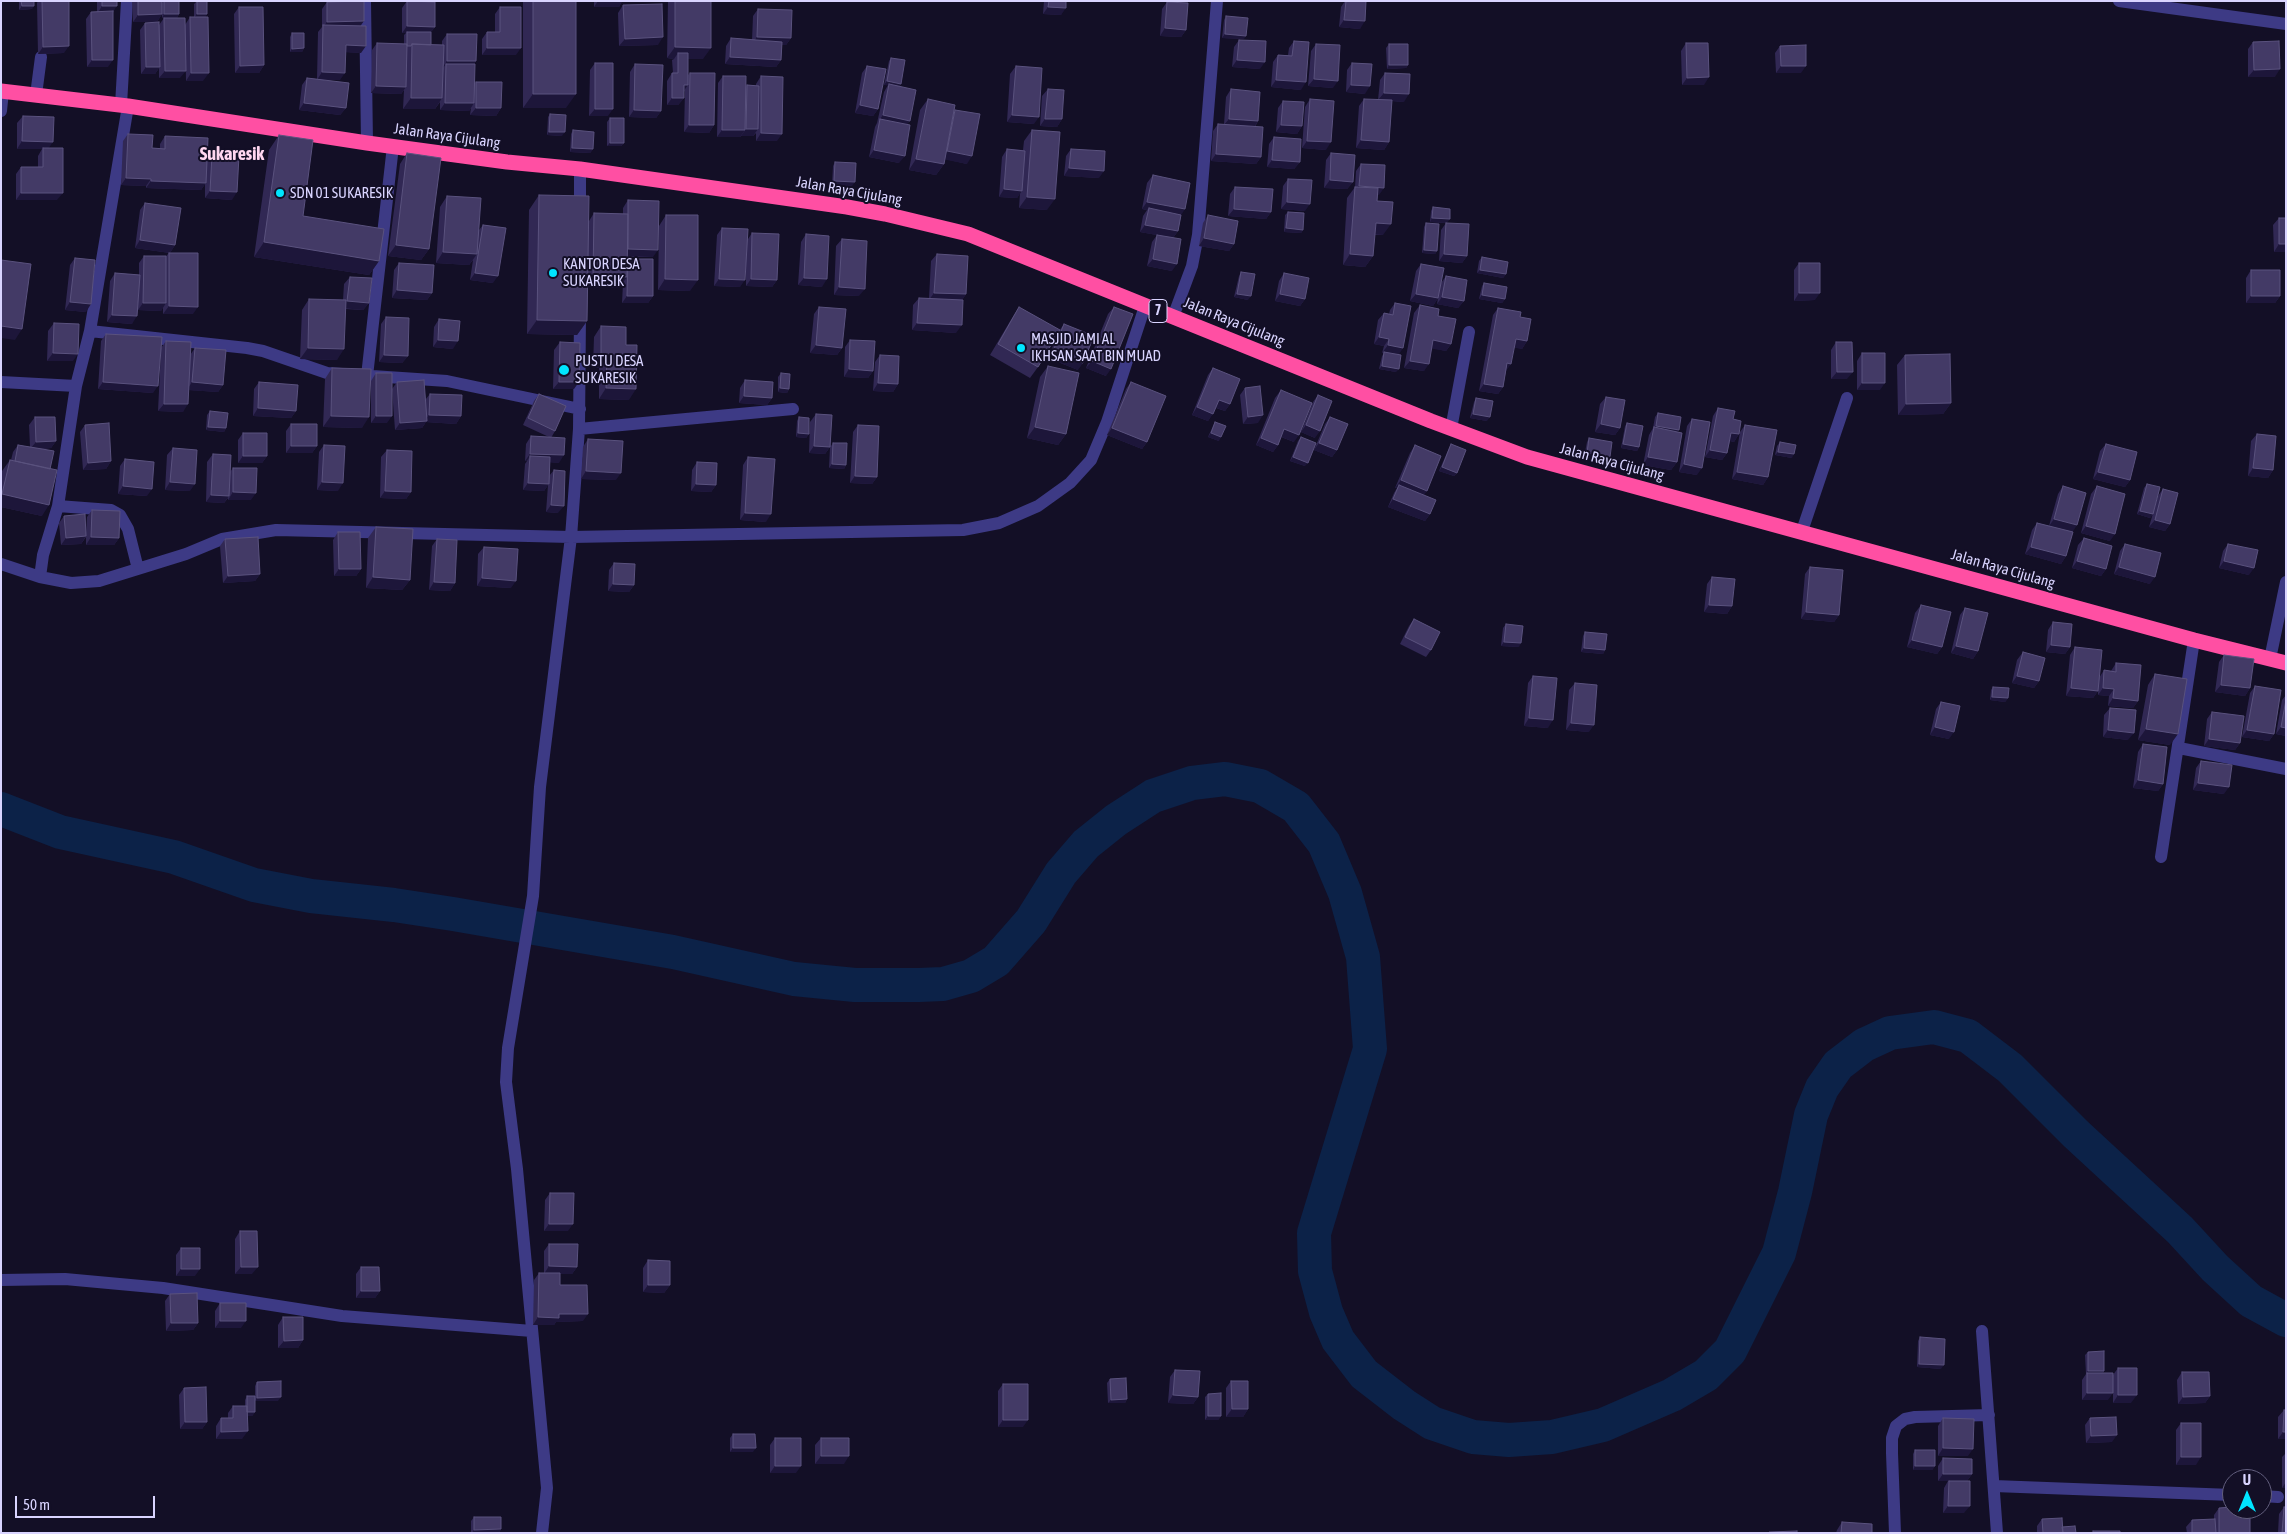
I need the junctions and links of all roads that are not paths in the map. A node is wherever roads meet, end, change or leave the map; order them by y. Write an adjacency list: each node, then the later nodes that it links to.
1 (127, 1): 9 (street)
2 (365, 1): 11 (street)
3 (1217, 1): 17 (street)
4 (2119, 1): 5 (street)
5 (2286, 24)
6 (41, 57): 8 (street)
7 (2, 91): 8 (highway, Jalan Raya Cijulang / 7); 10 (street)
8 (36, 95): 9 (highway, Jalan Raya Cijulang / 7)
9 (125, 105): 11 (highway, Jalan Raya Cijulang / 7); 18 (street)
10 (1, 111)
11 (367, 143): 12 (highway, Jalan Raya Cijulang / 7)
12 (392, 146): 13 (highway, Jalan Raya Cijulang / 7); 20 (street)
13 (580, 169): 14 (street); 16 (highway, Jalan Raya Cijulang / 7)
14 (580, 226)
15 (580, 303): 24 (street)
16 (1145, 306): 17 (highway, Jalan Raya Cijulang / 7); 30 (street)
17 (1174, 317): 27 (highway, Jalan Raya Cijulang / 7)
18 (90, 331): 20 (street); 22 (street)
19 (1469, 332): 27 (street)
20 (367, 376): 24 (street)
21 (1, 382): 22 (street)
22 (76, 386): 28 (street)
23 (1847, 398): 29 (street)
24 (580, 409): 26 (street)
25 (793, 409): 26 (street)
26 (580, 429): 30 (street)
27 (1451, 429): 29 (highway, Jalan Raya Cijulang / 7)
28 (58, 506): 32 (street); 33 (street)
29 (1802, 531): 35 (highway, Jalan Raya Cijulang / 7)
30 (571, 537): 32 (street); 42 (street)
31 (1, 564): 33 (street)
32 (138, 569): 33 (street)
33 (40, 577)
34 (2286, 582): 36 (street)
35 (2194, 640): 36 (highway, Jalan Raya Cijulang / 7); 38 (street)
36 (2270, 659): 37 (highway, Jalan Raya Cijulang / 7)
37 (2286, 663)
38 (2179, 748): 39 (street); 40 (street)
39 (2286, 769)
40 (2161, 856)
41 (1, 1280): 42 (street)
42 (532, 1331): 49 (street)
43 (1982, 1331): 44 (street)
44 (1988, 1415): 45 (street); 50 (street)
45 (1994, 1486): 46 (street); 51 (street)
46 (2222, 1495)
47 (2272, 1497): 48 (street)
48 (2278, 1497)
49 (542, 1533)
50 (1895, 1533)
51 (1997, 1533)

